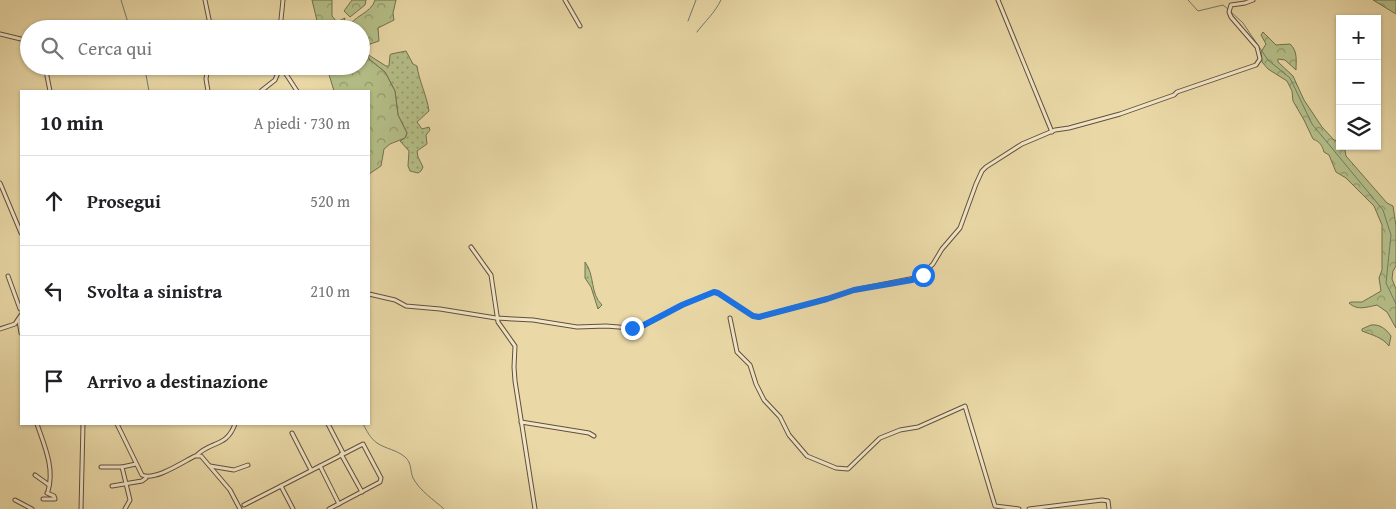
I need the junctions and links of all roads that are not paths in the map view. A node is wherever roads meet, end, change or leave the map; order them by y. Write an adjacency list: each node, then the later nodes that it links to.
1 (205, 0): 8 (street)
2 (283, 0): 9 (street)
3 (565, 0): 10 (street)
4 (998, 0): 21 (street)
5 (1226, 0): 7 (street)
6 (1253, 0): 7 (street)
7 (1231, 5): 21 (street)
8 (209, 20)
9 (281, 20)
10 (580, 26)
11 (0, 34): 12 (street)
12 (20, 39)
13 (47, 75): 17 (street)
14 (207, 75): 18 (street)
15 (277, 75): 19 (street)
16 (286, 75): 20 (street)
17 (50, 90)
18 (208, 90)
19 (262, 90)
20 (296, 90)
21 (1052, 132): 29 (street)
22 (0, 183): 23 (street)
23 (20, 231)
24 (472, 247): 29 (street)
25 (8, 276): 27 (street)
26 (370, 294): 29 (street)
27 (20, 309)
28 (20, 317): 31 (street)
29 (496, 318): 34 (street)
30 (730, 318): 69 (street)
31 (18, 320): 32 (street); 33 (street)
32 (0, 329)
33 (20, 329)
34 (521, 422): 41 (street); 68 (street)
35 (37, 425): 54 (street)
36 (83, 425): 63 (street)
37 (116, 425): 44 (street)
38 (235, 425): 43 (street)
39 (328, 425): 42 (street)
40 (292, 433): 50 (street)
41 (594, 436)
42 (342, 454): 47 (street); 57 (street); 57 (street)
43 (196, 456): 45 (street); 52 (street)
44 (136, 464): 49 (street); 52 (street)
45 (210, 466): 46 (street); 65 (street)
46 (248, 466)
47 (320, 466): 50 (street); 60 (street)
48 (101, 467): 49 (street)
49 (122, 467): 53 (street)
50 (311, 470): 56 (street)
51 (35, 475): 54 (street)
52 (146, 477): 53 (street)
53 (127, 484): 55 (street); 64 (street)
54 (49, 486): 58 (street)
55 (112, 486)
56 (281, 486): 61 (street); 66 (street)
57 (362, 492): 60 (street)
58 (43, 499)
59 (15, 500): 62 (street)
60 (339, 504): 67 (street)
61 (244, 505)
62 (32, 509)
63 (81, 509)
64 (125, 509)
65 (240, 509)
66 (293, 509)
67 (329, 509)
68 (535, 509)
69 (1019, 509)
70 (1029, 509): 71 (street)
71 (1109, 509)

